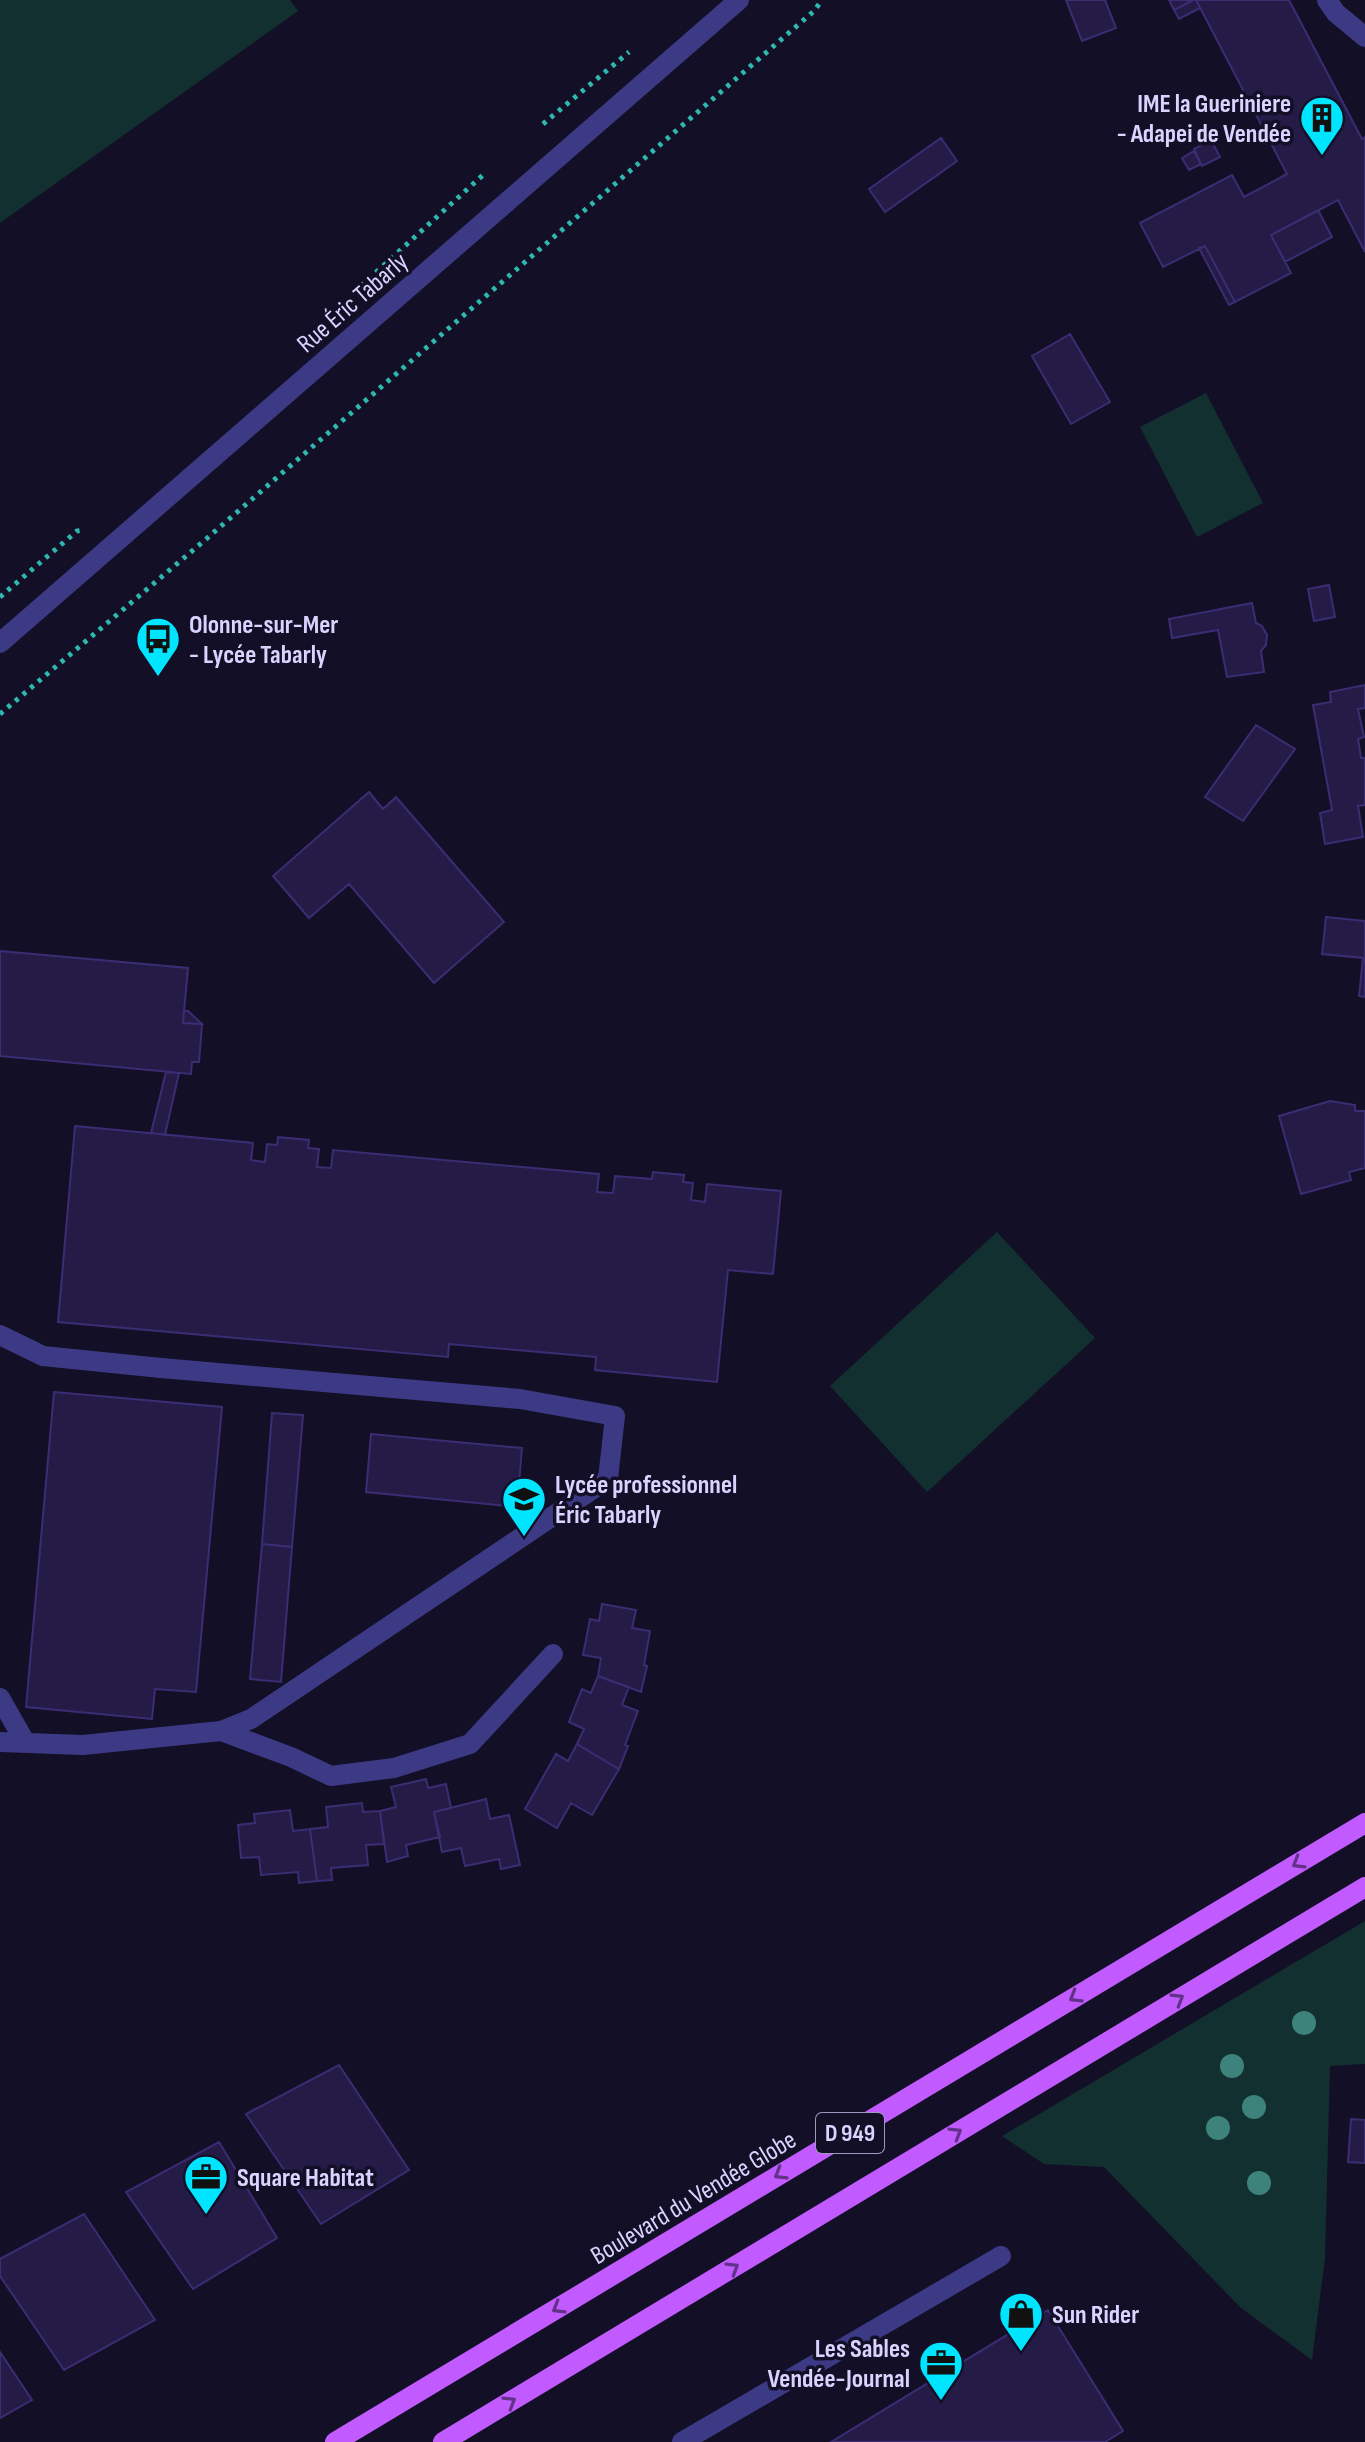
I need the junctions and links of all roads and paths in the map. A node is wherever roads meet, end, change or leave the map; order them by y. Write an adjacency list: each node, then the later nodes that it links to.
1 (739, 0): 7 (street, Rue Éric Tabarly)
2 (822, 0): 8 (path)
3 (1327, 0): 4 (street)
4 (1365, 37)
5 (635, 48): 6 (path)
6 (543, 124)
7 (0, 643)
8 (0, 714)
9 (0, 1335): 12 (street)
10 (553, 1654): 12 (street)
11 (0, 1698): 14 (street)
12 (221, 1731): 14 (street)
13 (0, 1742): 14 (street)
14 (25, 1742)
15 (1365, 1823): 18 (main road, Boulevard du Vendée Globe / D 949, one-way to 18)
16 (1365, 1887): 19 (main road, D 949, one-way to 16)
17 (1001, 2256): 20 (street)
18 (335, 2442)
19 (443, 2442)
20 (682, 2442)

